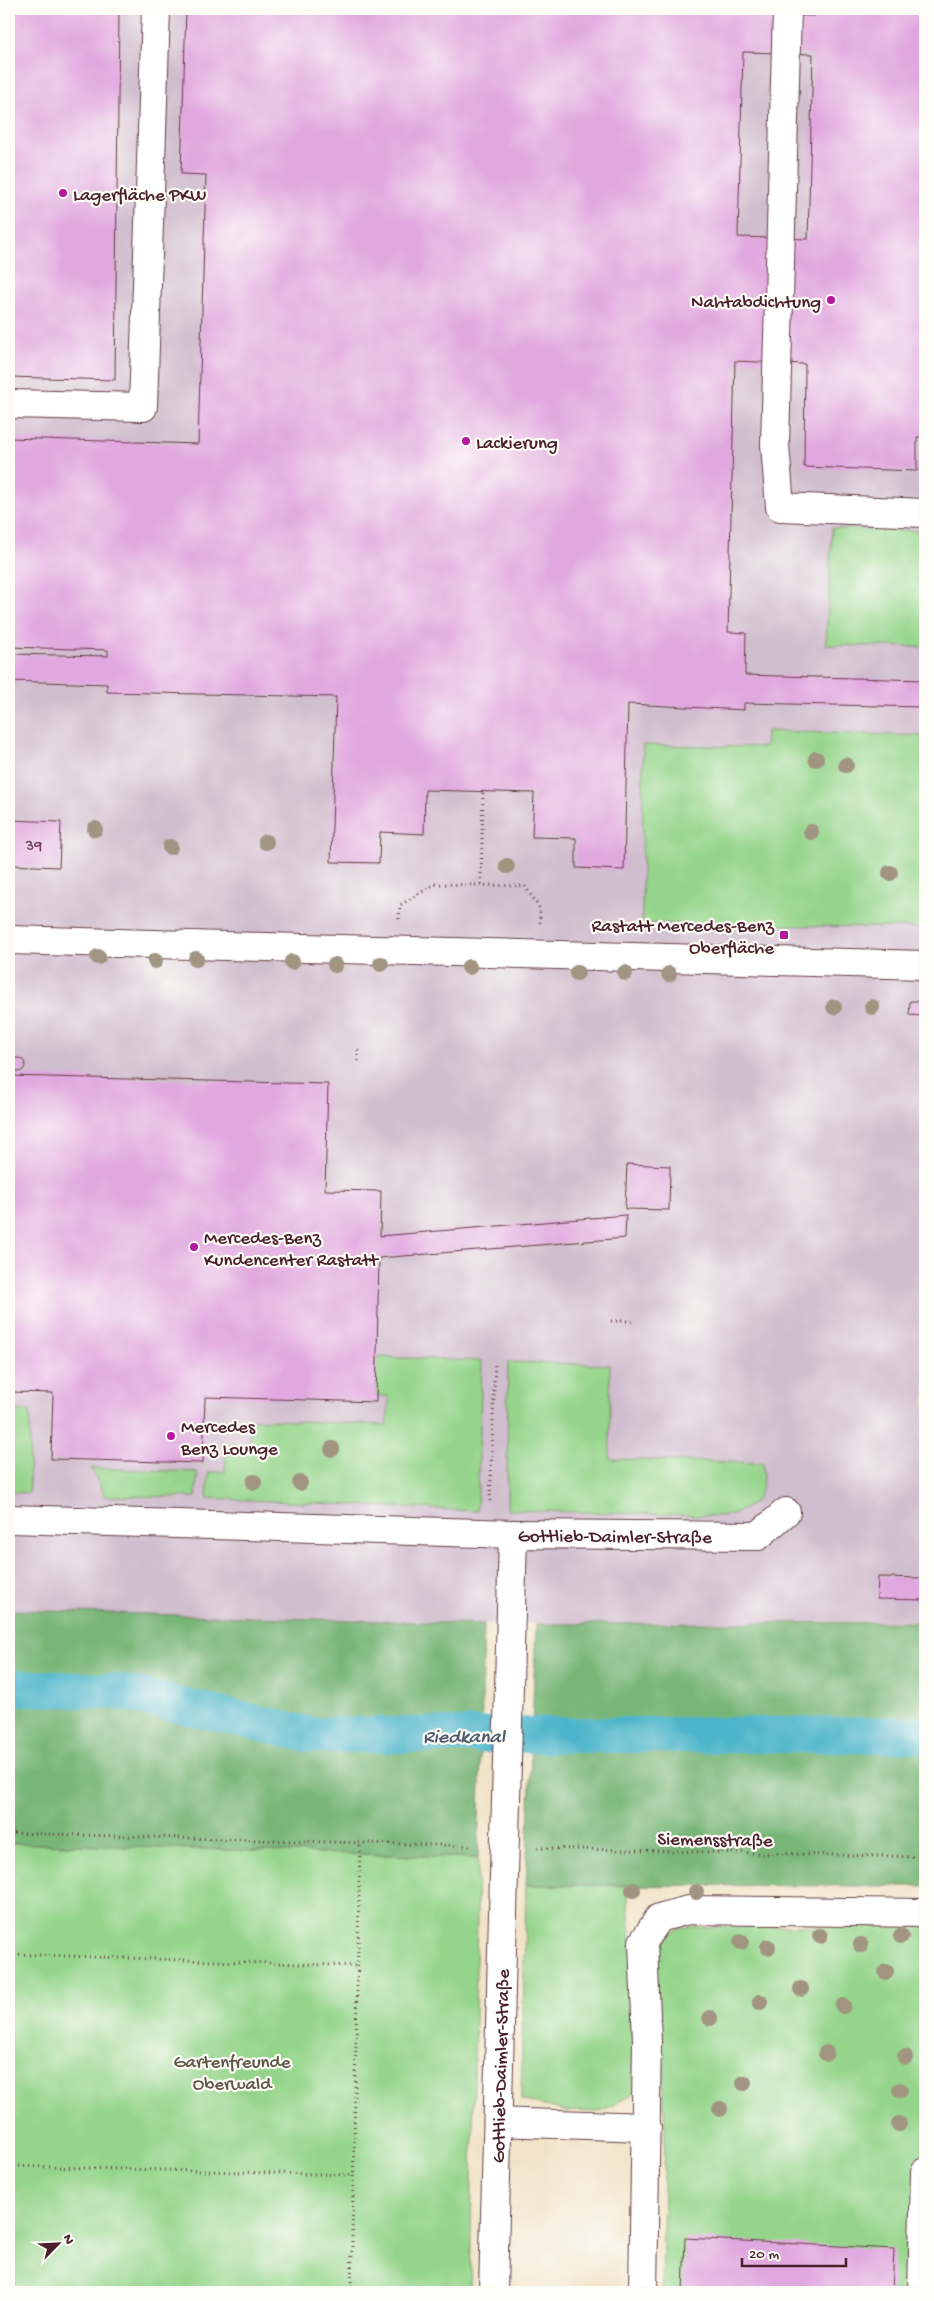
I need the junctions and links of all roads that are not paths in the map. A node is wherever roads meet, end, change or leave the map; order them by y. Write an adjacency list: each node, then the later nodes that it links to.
1 (156, 9): 3 (lane)
2 (787, 9): 4 (lane)
3 (9, 404)
4 (925, 513)
5 (9, 940): 6 (lane)
6 (925, 965)
7 (786, 1512): 9 (lane, Gottlieb-Daimler-Straße)
8 (9, 1519): 9 (lane)
9 (501, 1534): 11 (lane, Gottlieb-Daimler-Straße)
10 (925, 1913): 12 (lane)
11 (498, 2122): 12 (lane); 14 (lane, Gottlieb-Daimler-Straße)
12 (647, 2127): 15 (lane)
13 (925, 2172): 16 (lane)
14 (493, 2292)
15 (643, 2292)
16 (922, 2292)

